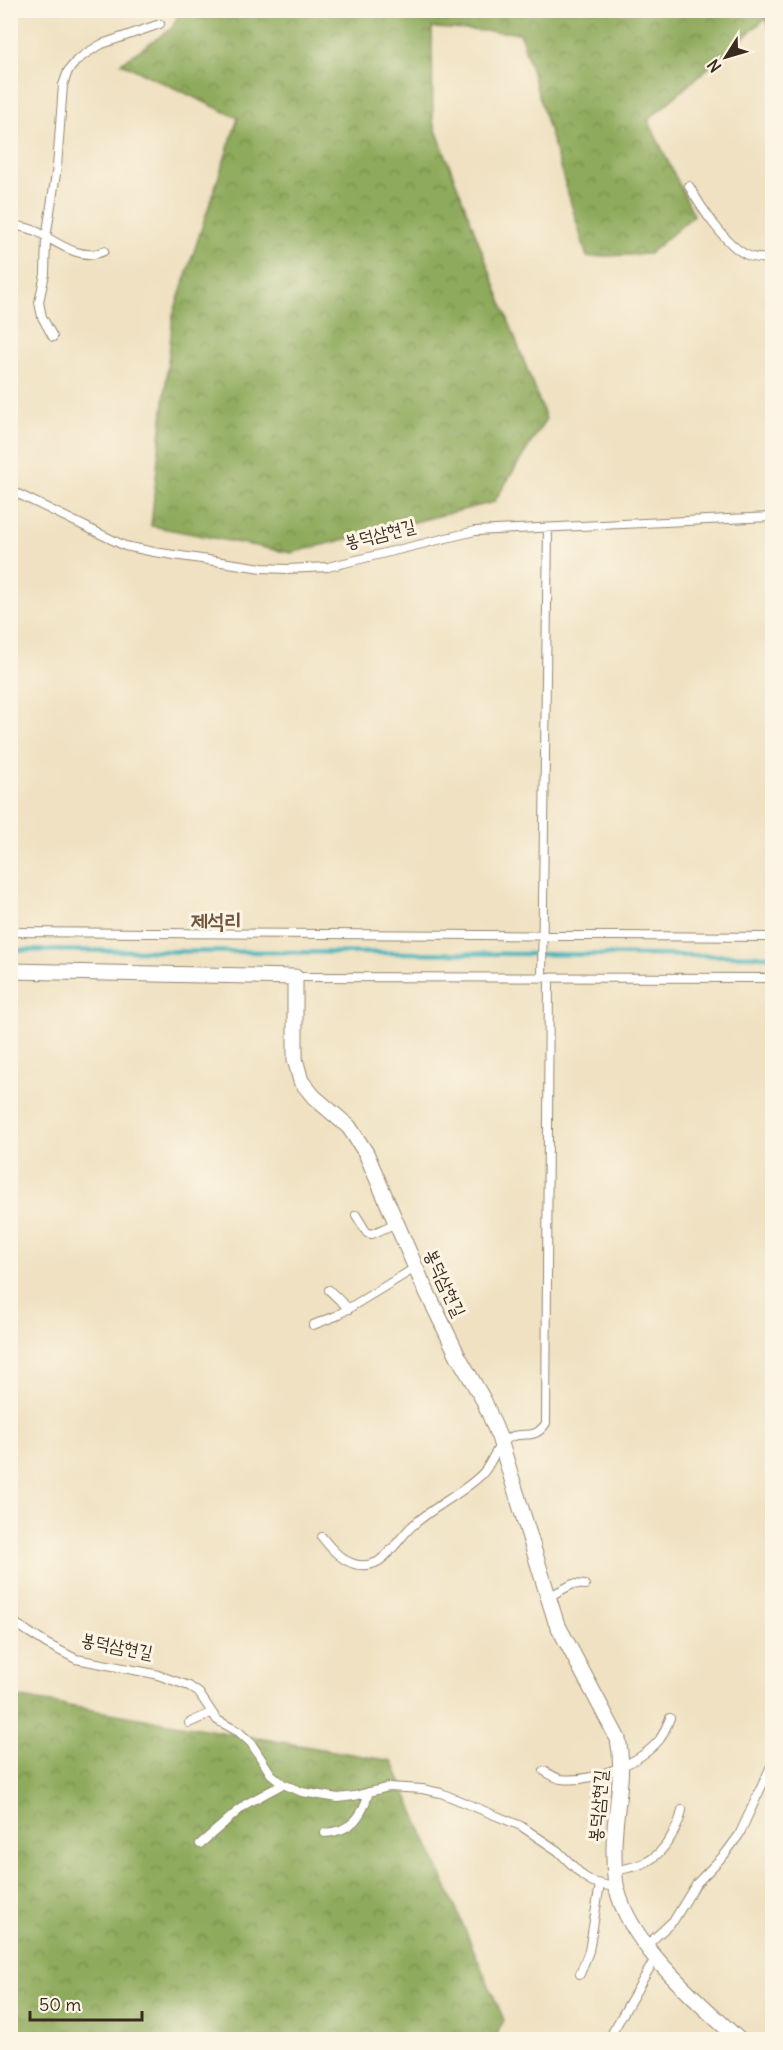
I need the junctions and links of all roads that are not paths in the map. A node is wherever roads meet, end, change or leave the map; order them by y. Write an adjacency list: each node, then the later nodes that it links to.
1 (160, 24): 4 (lane)
2 (689, 186): 6 (lane)
3 (10, 225): 4 (lane)
4 (46, 238): 5 (lane); 7 (lane)
5 (104, 251)
6 (772, 258)
7 (53, 337)
8 (10, 490): 10 (lane, 봉덕삼현길)
9 (772, 517): 10 (lane, 봉덕삼현길)
10 (548, 528): 13 (lane)
11 (10, 932): 13 (lane)
12 (772, 937): 13 (lane)
13 (542, 938): 16 (lane)
14 (10, 971): 15 (street)
15 (295, 977): 16 (lane); 19 (street, 봉덕삼현길)
16 (546, 977): 17 (lane); 24 (lane)
17 (772, 978)
18 (356, 1215): 19 (lane)
19 (396, 1223): 20 (street, 봉덕삼현길)
20 (416, 1268): 22 (lane); 24 (street, 봉덕삼현길)
21 (329, 1290): 22 (lane)
22 (349, 1309): 23 (lane)
23 (313, 1324)
24 (501, 1444): 25 (lane); 27 (street, 봉덕삼현길)
25 (322, 1537)
26 (585, 1584): 27 (lane)
27 (548, 1597): 33 (street, 봉덕삼현길)
28 (10, 1620): 29 (lane, 봉덕삼현길)
29 (211, 1713): 31 (lane); 35 (lane, 봉덕삼현길)
30 (670, 1718): 33 (lane)
31 (189, 1723)
32 (772, 1764): 43 (lane)
33 (622, 1766): 34 (lane); 40 (street, 봉덕삼현길)
34 (544, 1770)
35 (283, 1784): 36 (lane, 봉덕삼현길); 39 (lane)
36 (369, 1792): 38 (lane); 41 (lane, 봉덕삼현길)
37 (682, 1810): 40 (lane)
38 (325, 1833)
39 (200, 1844)
40 (615, 1871): 42 (street, 봉덕삼현길)
41 (600, 1884): 42 (lane, 봉덕삼현길); 44 (lane)
42 (617, 1887): 43 (street, 봉덕삼현길)
43 (651, 1952): 45 (lane); 46 (street, 봉덕삼현길)
44 (580, 1974)
45 (608, 2040)
46 (739, 2040)

